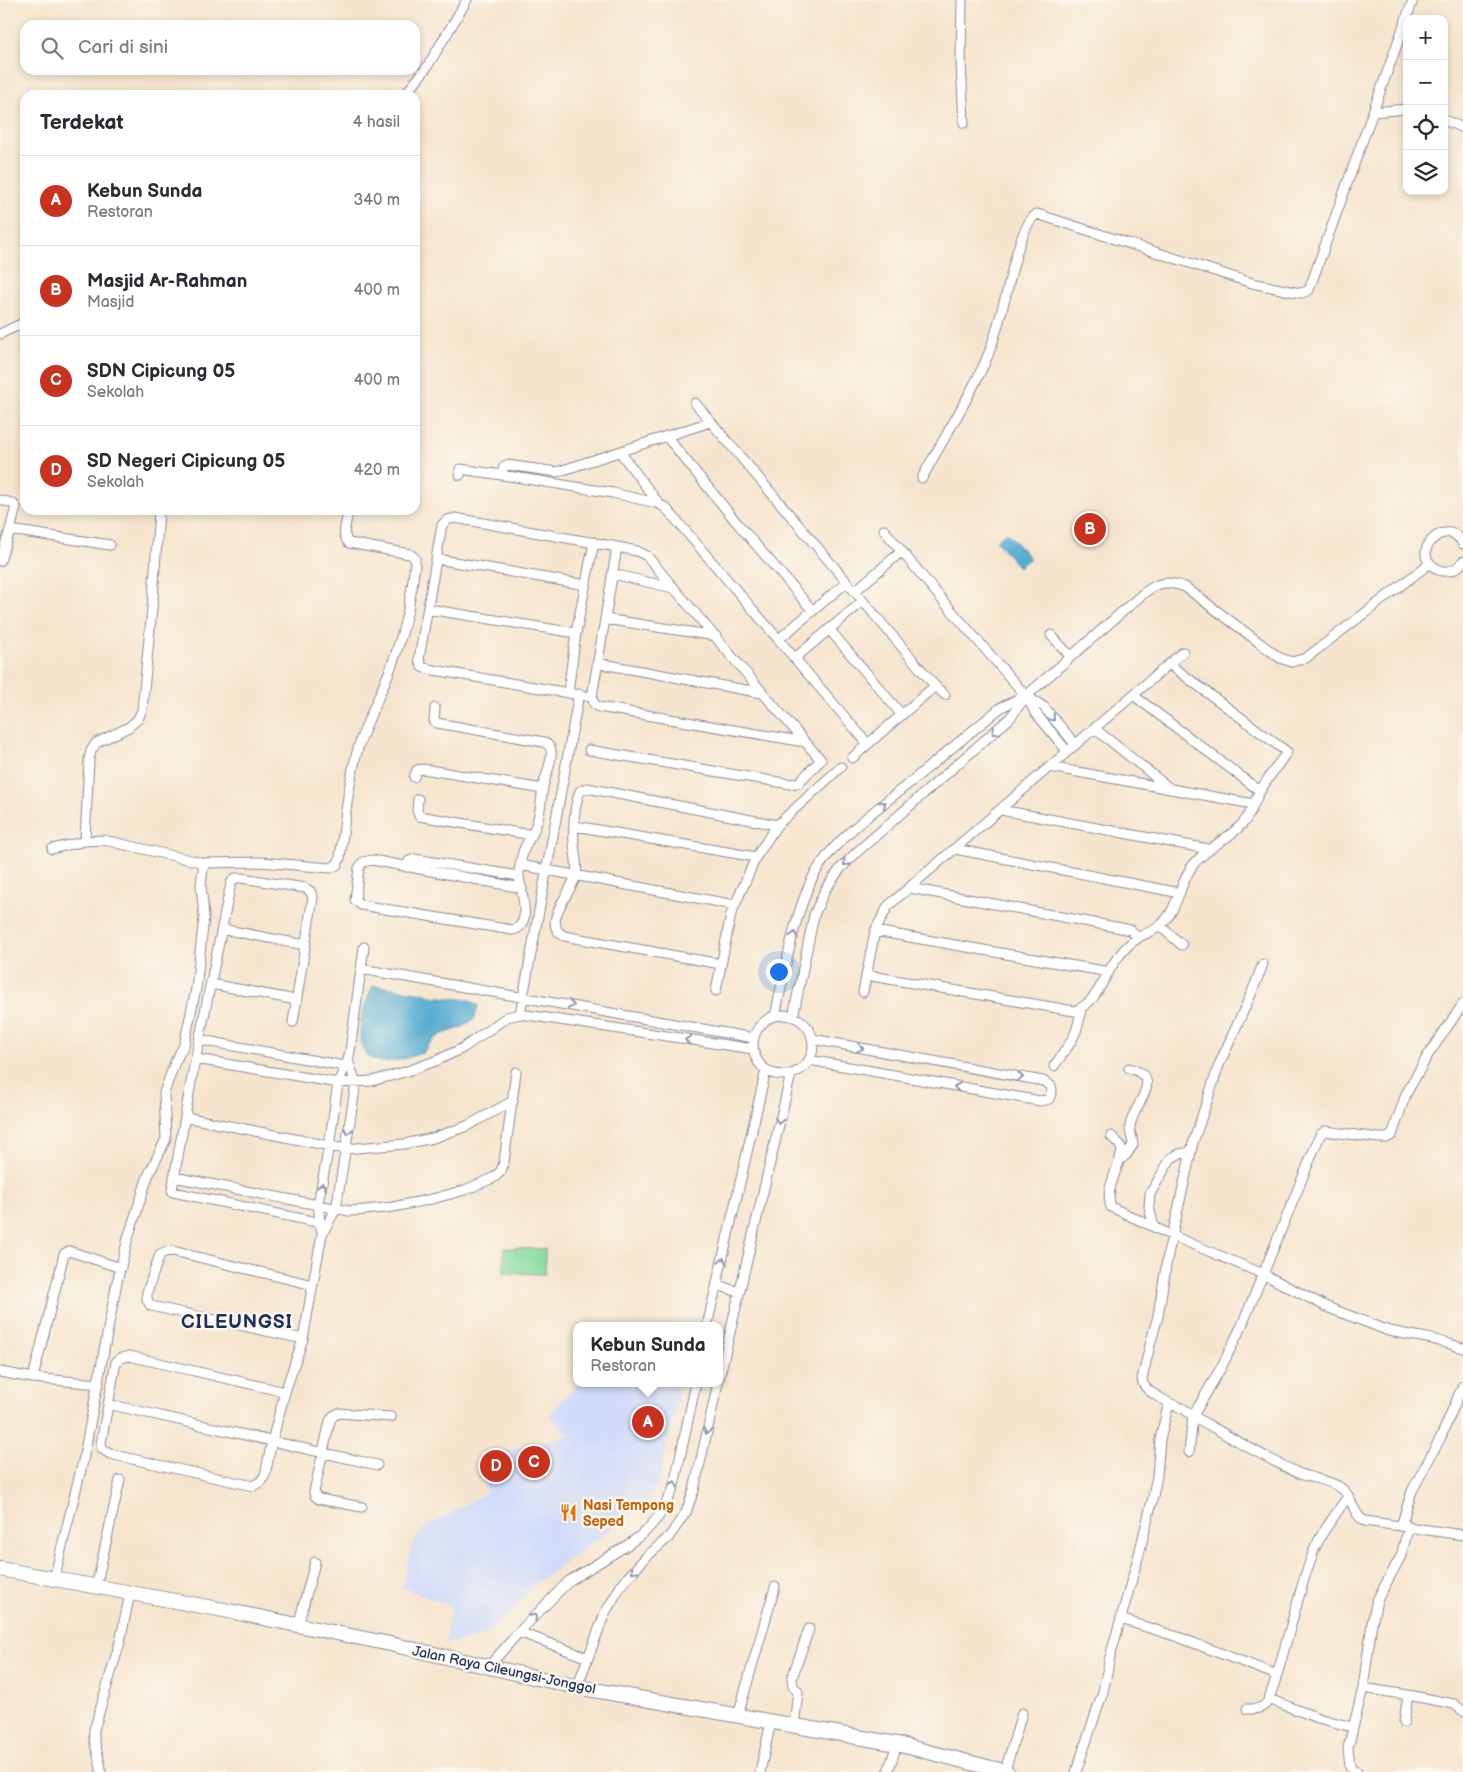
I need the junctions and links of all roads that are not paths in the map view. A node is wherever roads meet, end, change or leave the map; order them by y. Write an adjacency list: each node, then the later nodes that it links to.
1 (467, 0): 4 (street)
2 (962, 0): 8 (street)
3 (1414, 0): 6 (street)
4 (409, 90)
5 (1403, 109): 6 (street)
6 (1373, 112): 19 (street)
7 (1448, 122): 9 (street)
8 (964, 123)
9 (1463, 128)
10 (20, 324): 11 (street)
11 (0, 334)
12 (695, 403): 13 (street)
13 (710, 422): 14 (street); 37 (street)
14 (666, 436): 15 (street); 43 (street)
15 (620, 452): 16 (street); 22 (street)
16 (557, 472): 18 (street); 20 (street)
17 (460, 475): 18 (street)
18 (502, 475): 20 (street)
19 (922, 478)
20 (555, 483): 22 (street)
21 (0, 500): 25 (street)
22 (660, 505): 49 (street)
23 (159, 515): 84 (street)
24 (348, 515): 89 (street)
25 (10, 530): 29 (street); 33 (street)
26 (884, 530): 31 (street)
27 (594, 542): 30 (street); 32 (street); 38 (street)
28 (1463, 544): 35 (street)
29 (110, 545)
30 (617, 547): 36 (street); 39 (street)
31 (902, 551): 40 (street); 61 (street)
32 (437, 560): 38 (street); 42 (street)
33 (0, 561)
34 (1463, 561): 35 (street)
35 (1430, 564): 51 (street)
36 (613, 574): 39 (street); 44 (street)
37 (847, 582): 40 (street); 43 (street)
38 (586, 585): 46 (street)
39 (674, 588): 48 (street)
40 (855, 591): 41 (street)
41 (863, 600): 45 (street); 55 (street)
42 (428, 608): 46 (street); 56 (street)
43 (813, 610): 49 (street)
44 (605, 618): 48 (street); 53 (street)
45 (829, 629): 52 (street); 64 (street)
46 (576, 633): 56 (street)
47 (1052, 635): 51 (street)
48 (716, 636): 57 (street)
49 (779, 639): 52 (street)
50 (1184, 652): 54 (street)
51 (1071, 657): 61 (street)
52 (795, 658): 67 (street)
53 (597, 663): 57 (street); 62 (street)
54 (1169, 664): 60 (street); 77 (street)
55 (935, 686): 59 (street); 64 (street)
56 (568, 692): 58 (street)
57 (762, 693): 66 (street)
58 (579, 694): 62 (street); 92 (street)
59 (945, 695)
60 (1132, 695): 65 (street); 77 (street)
61 (1026, 696): 68 (street, one-way to 68); 70 (street); 119 (street, one-way to 61); 120 (street, one-way to 120)
62 (592, 697): 66 (street)
63 (435, 708): 75 (street)
64 (902, 715): 67 (street)
65 (1094, 728): 68 (street); 76 (street)
66 (805, 742): 69 (street)
67 (868, 744): 71 (street)
68 (1075, 744): 70 (street)
69 (589, 750)
70 (1067, 751): 73 (street)
71 (852, 758)
72 (841, 767): 81 (street)
73 (1050, 767): 76 (street); 80 (street)
74 (414, 777): 75 (street)
75 (543, 788): 83 (street)
76 (1170, 789): 79 (street)
77 (1260, 791): 79 (street)
78 (418, 798): 83 (street)
79 (1253, 804): 86 (street)
80 (1001, 810): 85 (street); 86 (street)
81 (777, 825): 82 (street); 88 (street)
82 (575, 826): 88 (street); 93 (street)
83 (532, 835): 90 (street)
84 (85, 841): 87 (street); 89 (street)
85 (955, 849): 96 (street); 97 (street)
86 (1208, 849): 97 (street)
87 (52, 850)
88 (756, 858): 98 (street)
89 (204, 863): 151 (street)
90 (520, 865): 92 (street); 94 (street)
91 (406, 867): 94 (street); 95 (street); 95 (street)
92 (547, 870): 93 (street); 114 (street)
93 (576, 875): 98 (street); 106 (street)
94 (518, 876): 95 (street)
95 (522, 888)
96 (910, 888): 101 (street); 102 (street)
97 (1180, 893): 99 (street)
98 (735, 905): 106 (street)
99 (1160, 926): 102 (street); 104 (street)
100 (222, 929): 103 (street); 103 (street); 111 (street)
101 (875, 931): 109 (street); 110 (street)
102 (1138, 938): 109 (street)
103 (305, 945): 115 (street)
104 (1182, 945)
105 (364, 947): 108 (street)
106 (721, 964): 112 (street)
107 (1263, 964): 143 (street)
108 (361, 969): 114 (street); 130 (street)
109 (1109, 972): 117 (street)
110 (866, 975): 113 (street); 117 (street)
111 (211, 984): 115 (street); 125 (street)
112 (716, 991)
113 (863, 992)
114 (523, 996): 118 (street); 122 (street, one-way to 122)
115 (296, 1000): 121 (street)
116 (1463, 1004): 152 (street)
117 (1082, 1008): 131 (street)
118 (520, 1014): 126 (street, one-way to 118); 137 (street)
119 (775, 1016): 120 (street); 123 (street)
120 (793, 1017): 124 (street)
121 (293, 1022)
122 (707, 1030): 123 (street); 126 (street)
123 (754, 1038): 127 (street)
124 (812, 1039): 129 (street); 129 (street, one-way to 129)
125 (200, 1040): 128 (street); 130 (street)
126 (705, 1042): 127 (street)
127 (753, 1049): 133 (street)
128 (196, 1059): 136 (street); 139 (street)
129 (809, 1060): 135 (street)
130 (348, 1065): 136 (street); 137 (street)
131 (1054, 1066)
132 (1129, 1068): 144 (street)
133 (766, 1070): 135 (street); 154 (street, one-way to 133)
134 (516, 1072): 138 (street)
135 (791, 1074): 155 (street, one-way to 155)
136 (338, 1083): 137 (street); 141 (street)
137 (356, 1083): 142 (street, one-way to 142)
138 (513, 1101): 142 (street); 147 (street)
139 (185, 1117): 141 (street); 145 (street)
140 (1112, 1136): 144 (street)
141 (329, 1146): 142 (street); 146 (street, one-way to 141)
142 (345, 1148): 147 (street)
143 (1191, 1152): 149 (street); 150 (street)
144 (1120, 1160): 149 (street)
145 (174, 1177): 146 (street); 148 (street)
146 (318, 1204): 147 (street); 148 (street)
147 (336, 1208): 148 (street)
148 (324, 1223): 153 (street)
149 (1154, 1227): 150 (street)
150 (1174, 1236): 152 (street); 167 (street)
151 (121, 1268): 161 (street); 162 (street)
152 (1263, 1274): 158 (street); 169 (street)
153 (313, 1285): 157 (street); 157 (street)
154 (717, 1285): 155 (street); 156 (street)
155 (739, 1292): 159 (street)
156 (708, 1322)
157 (303, 1339): 166 (street)
158 (1463, 1348)
159 (723, 1360)
160 (0, 1372): 161 (street)
161 (33, 1378): 162 (street)
162 (98, 1384): 182 (street)
163 (1463, 1385): 178 (street)
164 (695, 1387): 189 (street, one-way to 164)
165 (717, 1387): 190 (street, one-way to 190)
166 (285, 1392): 168 (street); 171 (street)
167 (1169, 1403): 169 (street); 186 (street)
168 (108, 1404): 171 (street); 171 (street)
169 (1193, 1416): 172 (street); 176 (street)
170 (391, 1417): 173 (street)
171 (272, 1441): 173 (street)
172 (1189, 1452)
173 (324, 1454): 174 (street); 177 (street)
174 (376, 1465)
175 (120, 1480): 183 (street)
176 (1348, 1496): 178 (street); 192 (street)
177 (362, 1507)
178 (1405, 1526): 179 (street); 194 (street)
179 (1463, 1535)
180 (315, 1562): 187 (street)
181 (0, 1569): 182 (main road, Jalan Raya Cileungsi-Jonggol)
182 (54, 1579): 183 (main road, Jalan Raya Cileungsi-Jonggol)
183 (96, 1587): 185 (main road, Jalan Raya Cileungsi-Jonggol)
184 (775, 1587): 200 (street)
185 (130, 1593): 187 (main road, Jalan Raya Cileungsi-Jonggol); 206 (street)
186 (1122, 1619): 192 (street); 210 (street)
187 (298, 1626): 191 (main road, Jalan Raya Cileungsi-Jonggol)
188 (809, 1629): 203 (street)
189 (520, 1632): 190 (street); 191 (street)
190 (588, 1658): 193 (street)
191 (489, 1666): 193 (main road, Jalan Raya Cileungsi-Jonggol)
192 (1276, 1675): 196 (street)
193 (577, 1687): 200 (main road, Jalan Raya Cileungsi-Jonggol)
194 (1363, 1688): 195 (street); 204 (street)
195 (1408, 1695): 198 (street); 202 (street)
196 (1269, 1700): 197 (street); 204 (street)
197 (1247, 1708)
198 (1463, 1711)
199 (1022, 1713): 209 (street)
200 (738, 1715): 201 (main road, Jalan Raya Cileungsi-Jonggol)
201 (771, 1722): 203 (main road, Jalan Raya Cileungsi-Jonggol); 207 (street)
202 (1404, 1722)
203 (794, 1726): 205 (main road, Jalan Raya Cileungsi-Jonggol)
204 (1352, 1727): 211 (street)
205 (898, 1744): 208 (street); 209 (main road, Jalan Raya Cileungsi-Jonggol)
206 (102, 1772)
207 (760, 1772)
208 (888, 1772)
209 (1006, 1772)
210 (1076, 1772)
211 (1357, 1772)

